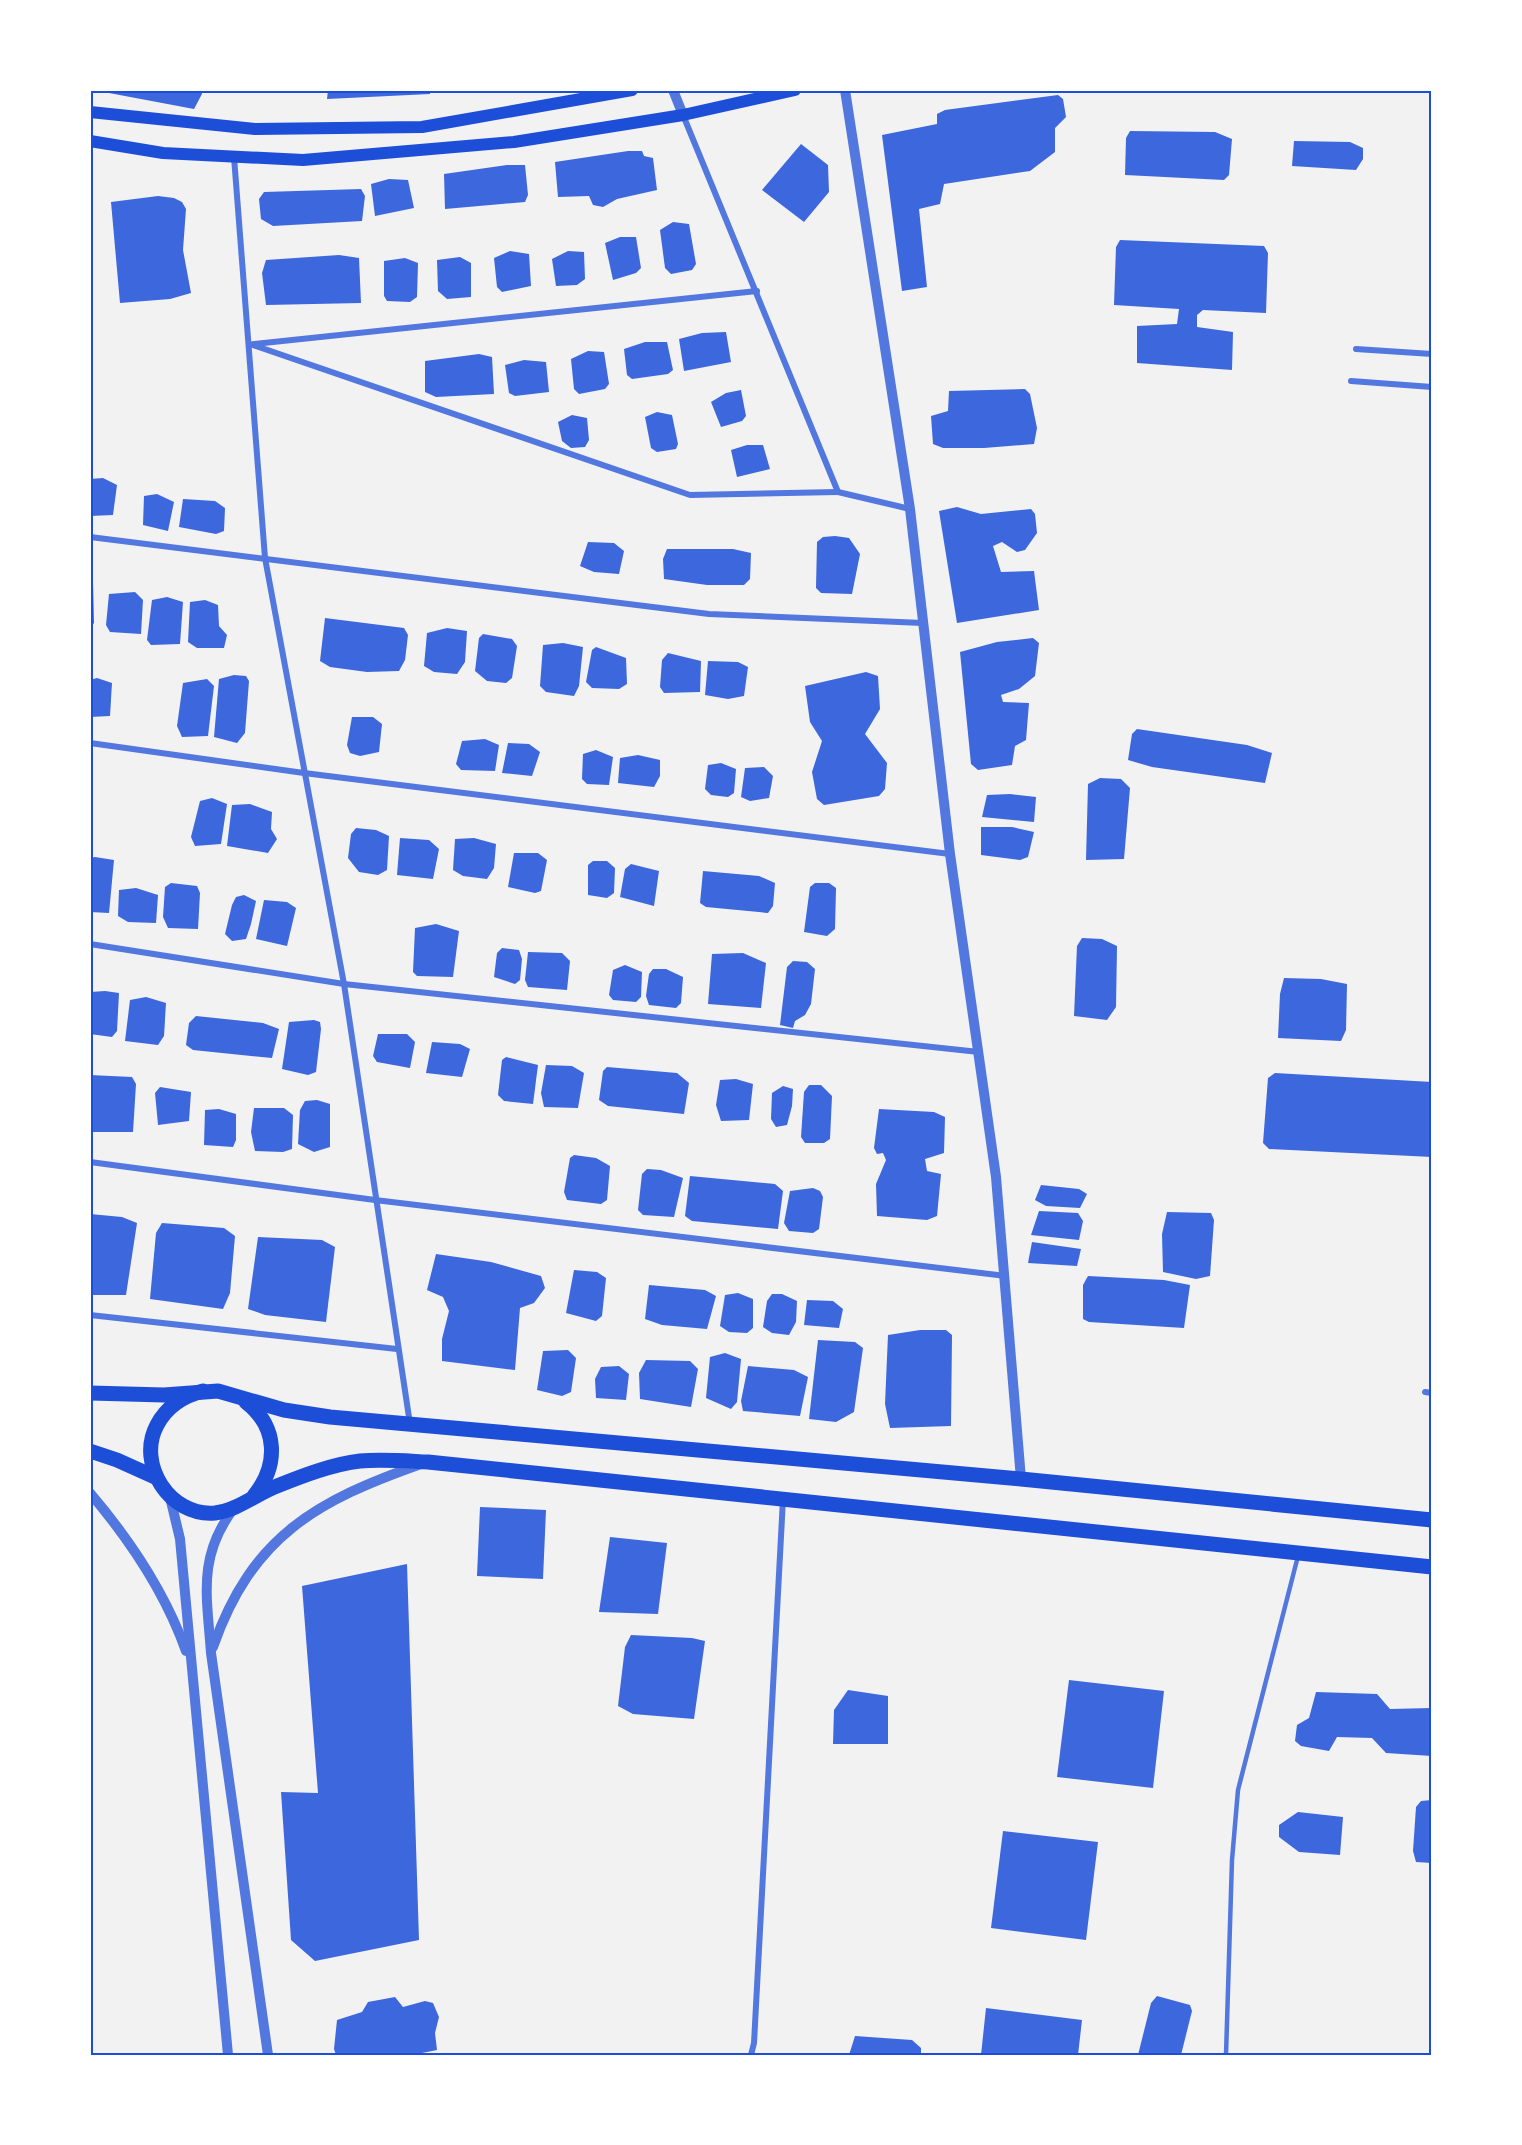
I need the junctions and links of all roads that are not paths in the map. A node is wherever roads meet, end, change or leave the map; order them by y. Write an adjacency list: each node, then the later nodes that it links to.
1 (632, 90): 5 (main road)
2 (673, 90): 6 (street)
3 (795, 90): 6 (main road)
4 (845, 90): 16 (street)
5 (90, 112)
6 (683, 115): 8 (main road); 9 (street)
7 (90, 141): 8 (main road)
8 (234, 157): 10 (street)
9 (757, 291): 10 (street); 15 (street)
10 (250, 344): 15 (street); 18 (street)
11 (1356, 348): 12 (street)
12 (1432, 354)
13 (1352, 381): 14 (street)
14 (1432, 387)
15 (838, 492): 16 (street)
16 (910, 509): 19 (street)
17 (90, 537): 18 (street)
18 (266, 558): 19 (street); 21 (street)
19 (923, 623): 22 (street)
20 (90, 743): 21 (street)
21 (304, 773): 22 (street); 24 (street)
22 (950, 854): 25 (street)
23 (90, 944): 24 (street)
24 (344, 984): 25 (street); 27 (street)
25 (979, 1052): 28 (street)
26 (90, 1162): 27 (street)
27 (375, 1200): 28 (street); 30 (street)
28 (1006, 1276): 38 (street)
29 (90, 1315): 30 (street)
30 (397, 1348): 34 (street)
31 (203, 1391): 32 (main road); 33 (main road); 37 (main road)
32 (90, 1393)
33 (233, 1395): 34 (main road); 40 (main road)
34 (410, 1424): 38 (main road)
35 (90, 1451): 37 (main road)
36 (428, 1462): 40 (main road); 42 (main road); 47 (street)
37 (157, 1478): 41 (main road)
38 (1021, 1479): 44 (main road)
39 (90, 1493): 48 (street)
40 (254, 1496): 43 (main road)
41 (170, 1497): 43 (main road); 48 (street)
42 (783, 1498): 45 (main road); 51 (street)
43 (234, 1508): 47 (street)
44 (1432, 1520)
45 (1299, 1552): 46 (main road); 52 (lane)
46 (1432, 1567)
47 (211, 1653): 50 (street)
48 (191, 1667): 49 (street)
49 (228, 2055)
50 (268, 2055)
51 (751, 2055)
52 (1226, 2055)

